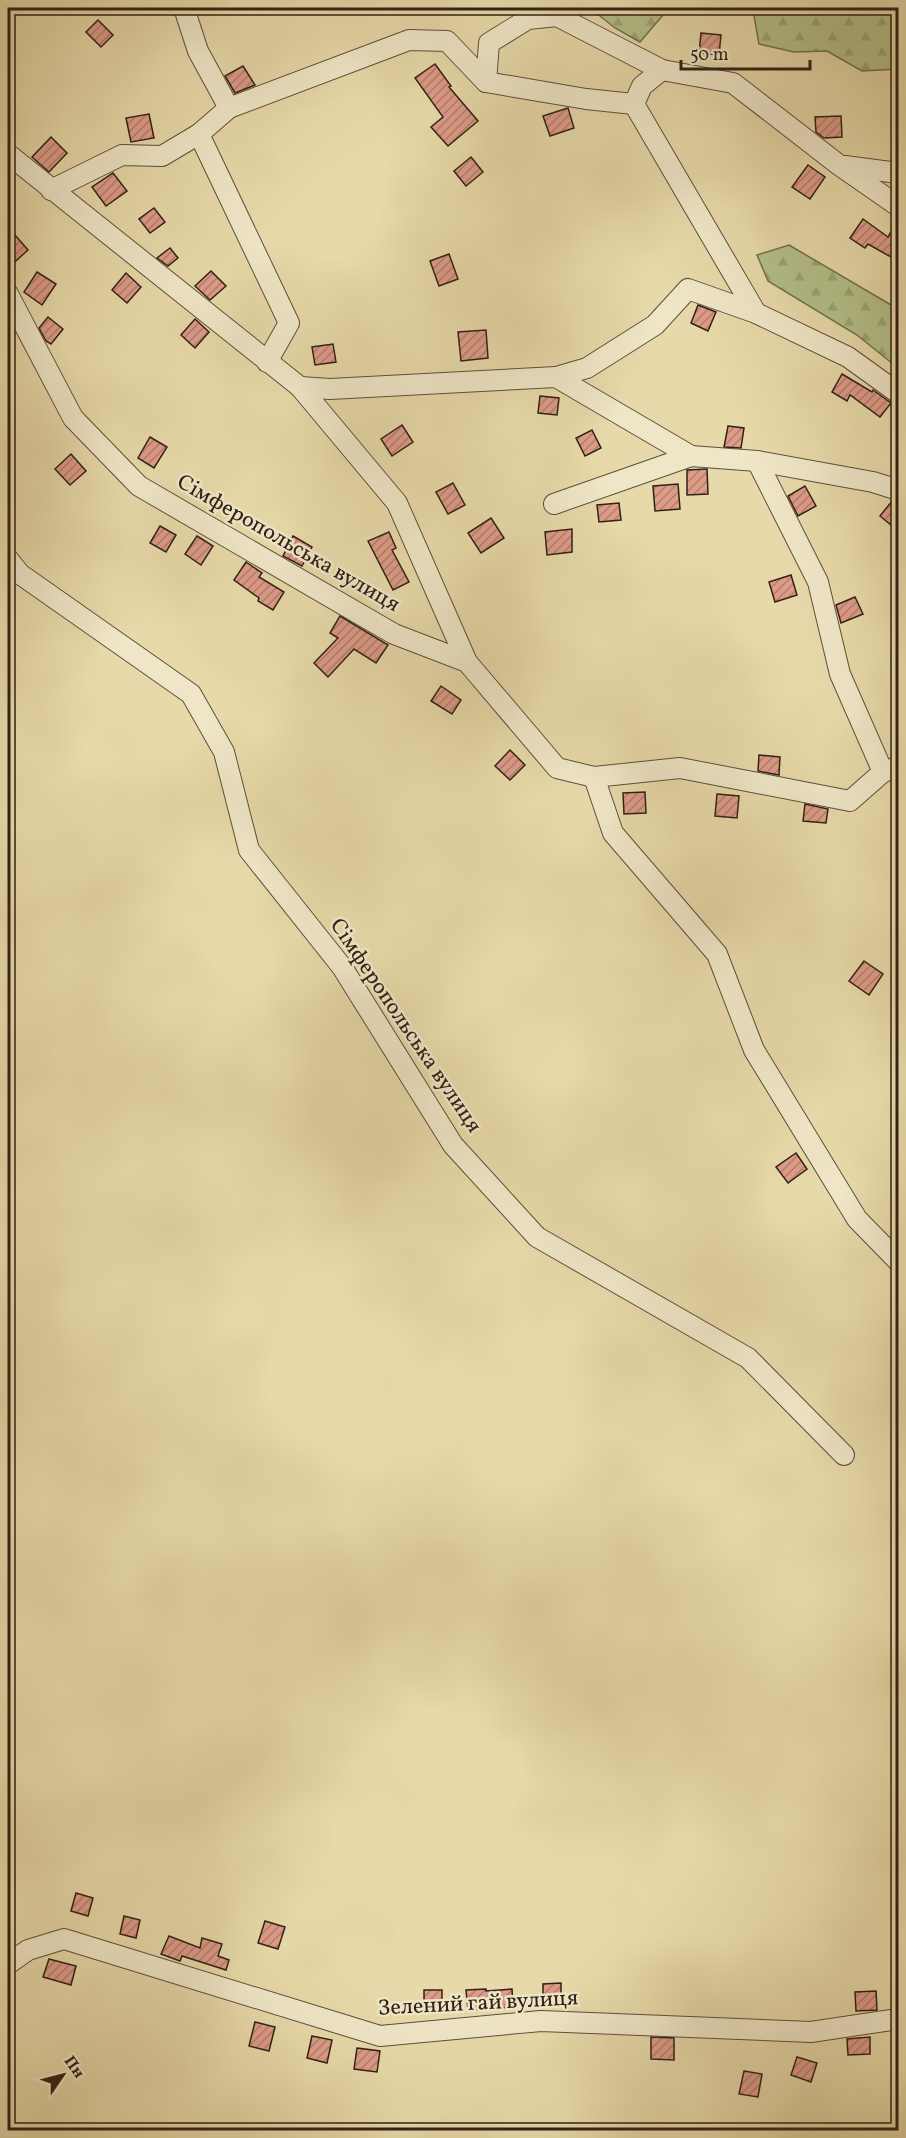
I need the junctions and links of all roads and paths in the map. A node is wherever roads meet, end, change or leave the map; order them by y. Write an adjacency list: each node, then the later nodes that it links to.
1 (184, 8): 6 (street)
2 (553, 12): 3 (street); 4 (street)
3 (662, 70): 5 (street); 9 (street)
4 (486, 82): 5 (street); 6 (street)
5 (634, 104): 14 (street)
6 (229, 108): 7 (street)
7 (199, 134): 11 (street); 15 (street)
8 (8, 154): 11 (street)
9 (839, 165): 10 (street); 12 (street)
10 (898, 173)
11 (51, 190): 15 (street)
12 (898, 206)
13 (8, 294): 24 (street, Сімферопольська вулиця)
14 (756, 313): 16 (street); 18 (street)
15 (267, 362): 17 (street)
16 (556, 377): 17 (street); 19 (street)
17 (300, 387): 24 (street)
18 (898, 393)
19 (691, 456): 20 (street); 22 (street)
20 (757, 461): 21 (street); 25 (street)
21 (898, 490)
22 (554, 504)
23 (8, 559): 28 (street, Сімферопольська вулиця)
24 (467, 662): 26 (street, Сімферопольська вулиця)
25 (891, 770): 26 (street, Сімферопольська вулиця)
26 (594, 777): 27 (street)
27 (898, 1261)
28 (844, 1455)
29 (8, 1964): 30 (street, Зелений гай вулиця)
30 (898, 2019)

